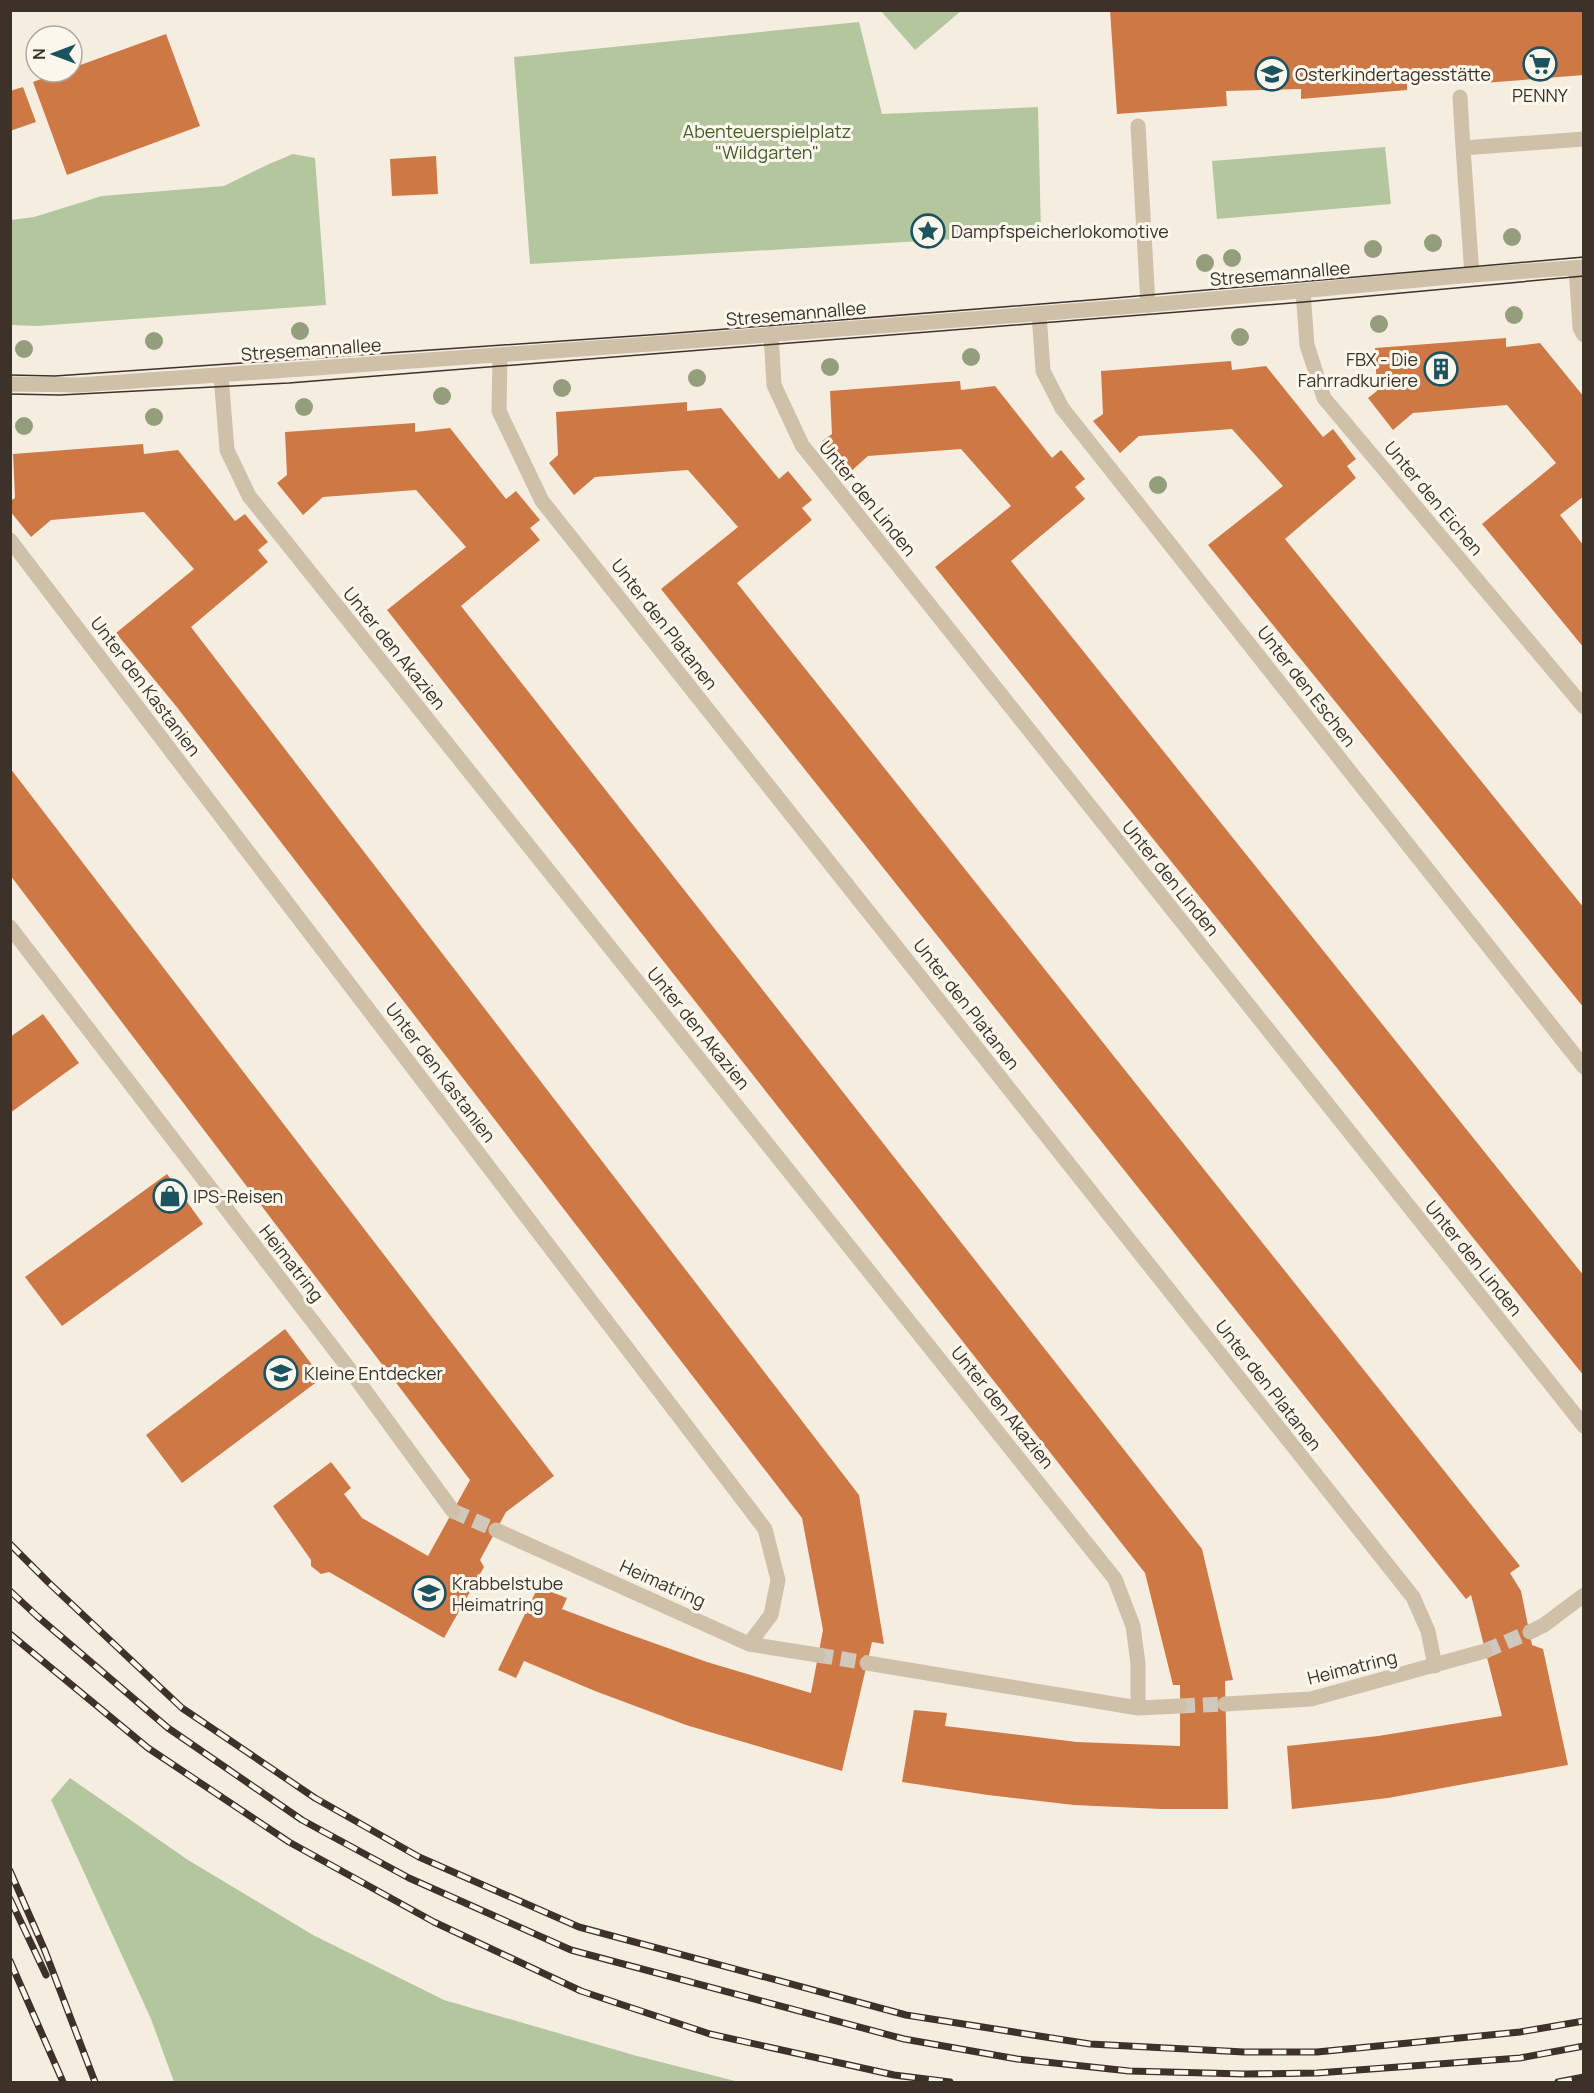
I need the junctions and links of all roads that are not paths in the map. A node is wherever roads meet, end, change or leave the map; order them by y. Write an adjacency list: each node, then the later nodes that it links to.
1 (1460, 97): 4 (street)
2 (1138, 126): 8 (street)
3 (1584, 139): 4 (street)
4 (1463, 147): 6 (street)
5 (1580, 268): 6 (street, Stresemannallee); 11 (street)
6 (1472, 275): 7 (street, Stresemannallee)
7 (1303, 291): 8 (street, Stresemannallee); 16 (street, Unter den Eichen)
8 (1148, 305): 9 (street, Stresemannallee)
9 (1039, 313): 10 (street, Stresemannallee); 18 (street, Unter den Eschen)
10 (771, 334): 12 (street, Stresemannallee); 19 (street, Unter den Linden)
11 (1584, 335)
12 (500, 355): 13 (street, Stresemannallee); 28 (street, Unter den Platanen)
13 (221, 375): 14 (street, Stresemannallee); 31 (street, Unter den Akazien)
14 (10, 384)
15 (10, 540): 24 (street, Unter den Kastanien)
16 (1584, 707)
17 (10, 927): 20 (street, Heimatring)
18 (1584, 1066)
19 (1584, 1426)
20 (453, 1510)
21 (496, 1530): 24 (street, Heimatring)
22 (1584, 1595): 23 (street)
23 (1530, 1632)
24 (750, 1644): 26 (street, Heimatring)
25 (1485, 1651): 28 (street, Heimatring)
26 (818, 1655)
27 (867, 1663): 31 (street)
28 (1435, 1666): 29 (street, Heimatring)
29 (1225, 1704)
30 (1180, 1706): 31 (street)
31 (1138, 1708)

